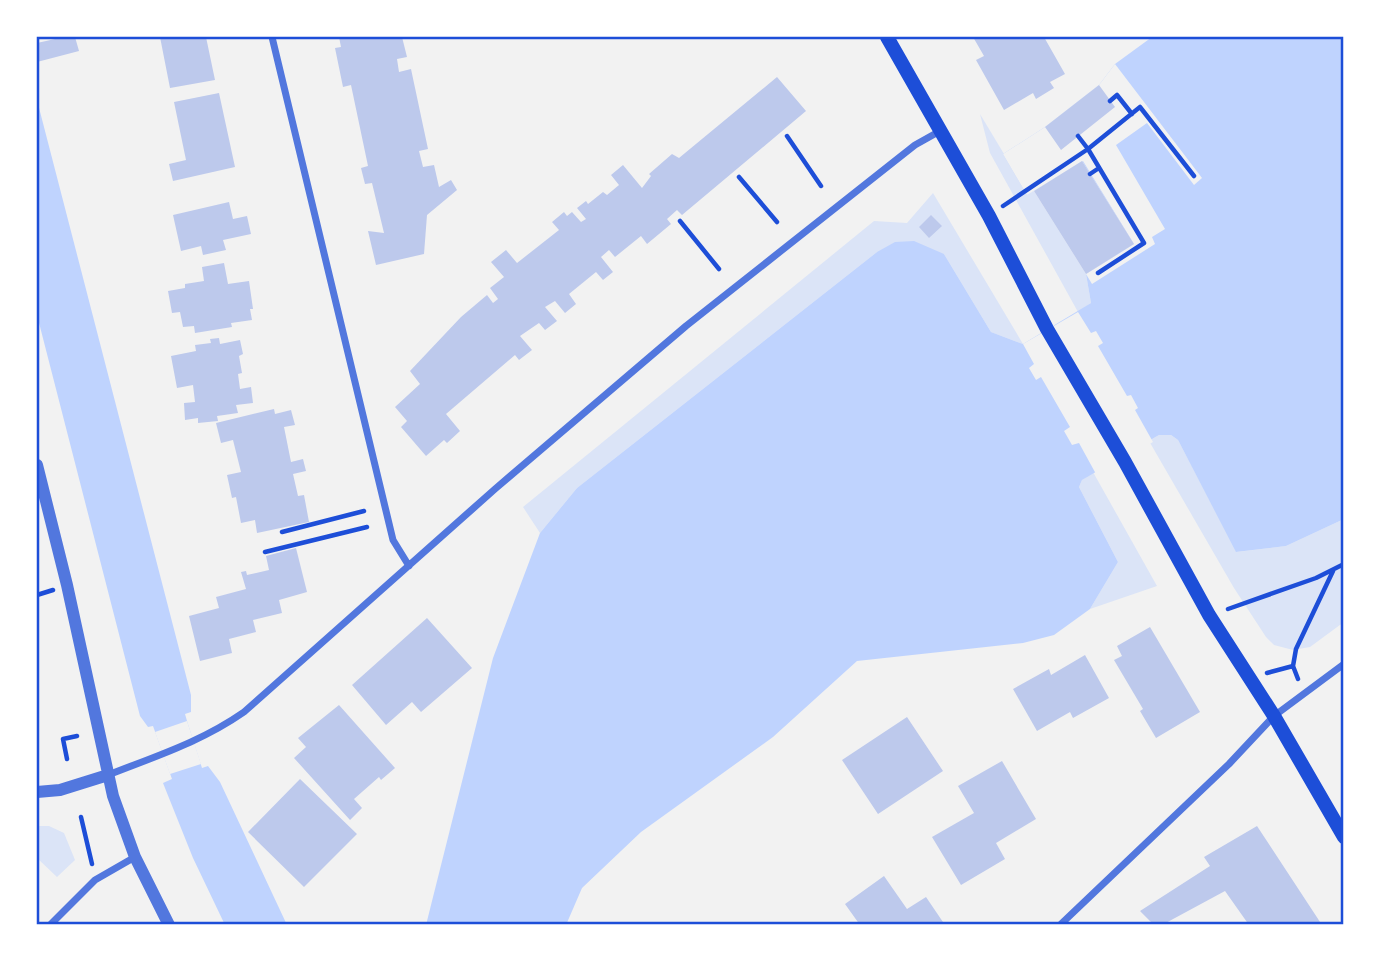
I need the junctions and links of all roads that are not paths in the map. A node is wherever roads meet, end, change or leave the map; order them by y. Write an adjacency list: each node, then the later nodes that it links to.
1 (272, 37): 5 (street)
2 (887, 37): 3 (main road)
3 (941, 131): 5 (street); 7 (main road)
4 (37, 465): 8 (street)
5 (409, 566): 8 (street)
6 (1344, 664): 7 (street)
7 (1274, 716): 10 (main road); 14 (street)
8 (108, 775): 9 (street); 11 (street)
9 (37, 792)
10 (1344, 837)
11 (135, 857): 12 (street); 13 (street)
12 (50, 925)
13 (169, 925)
14 (1060, 925)

